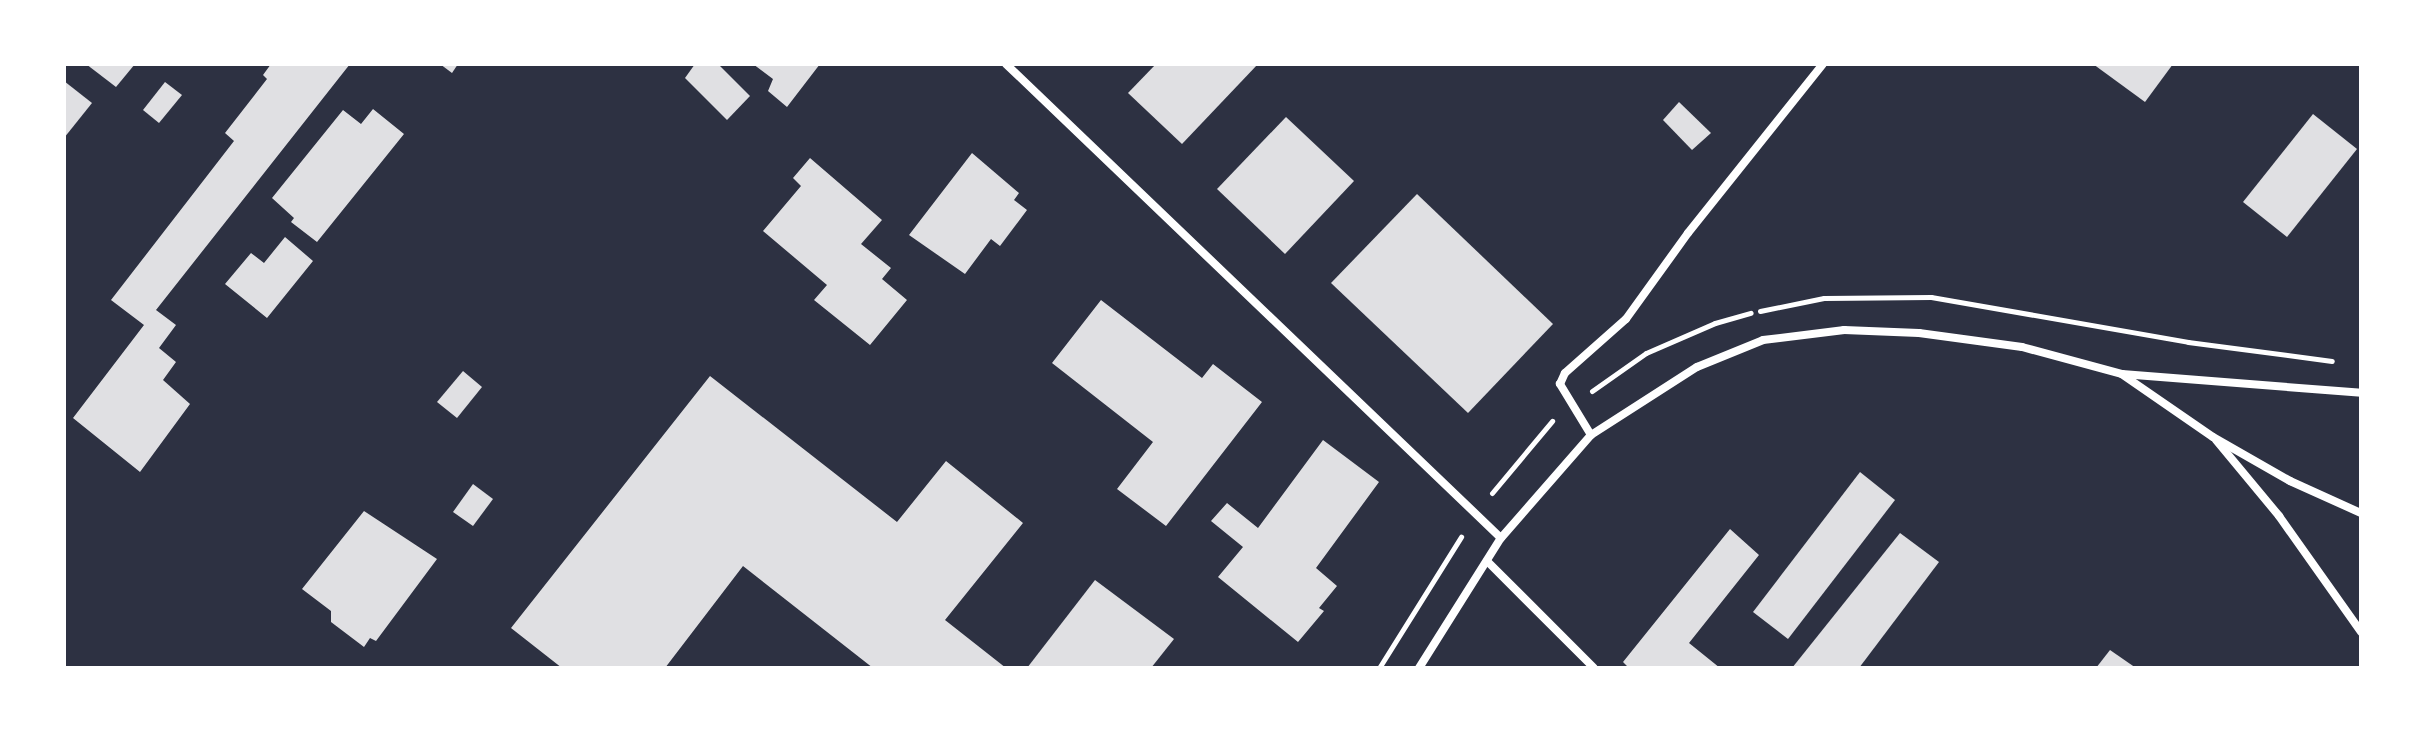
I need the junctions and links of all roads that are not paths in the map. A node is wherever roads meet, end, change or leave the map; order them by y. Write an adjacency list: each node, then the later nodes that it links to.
1 (1006, 64): 8 (street)
2 (1823, 64): 5 (street)
3 (2122, 374): 4 (street); 5 (street); 6 (street)
4 (2361, 393)
5 (1591, 435): 8 (street)
6 (2213, 437): 7 (street); 10 (street)
7 (2361, 513)
8 (1501, 538): 9 (street)
9 (1487, 561): 11 (street); 12 (street)
10 (2361, 632)
11 (1419, 668)
12 (1594, 668)

